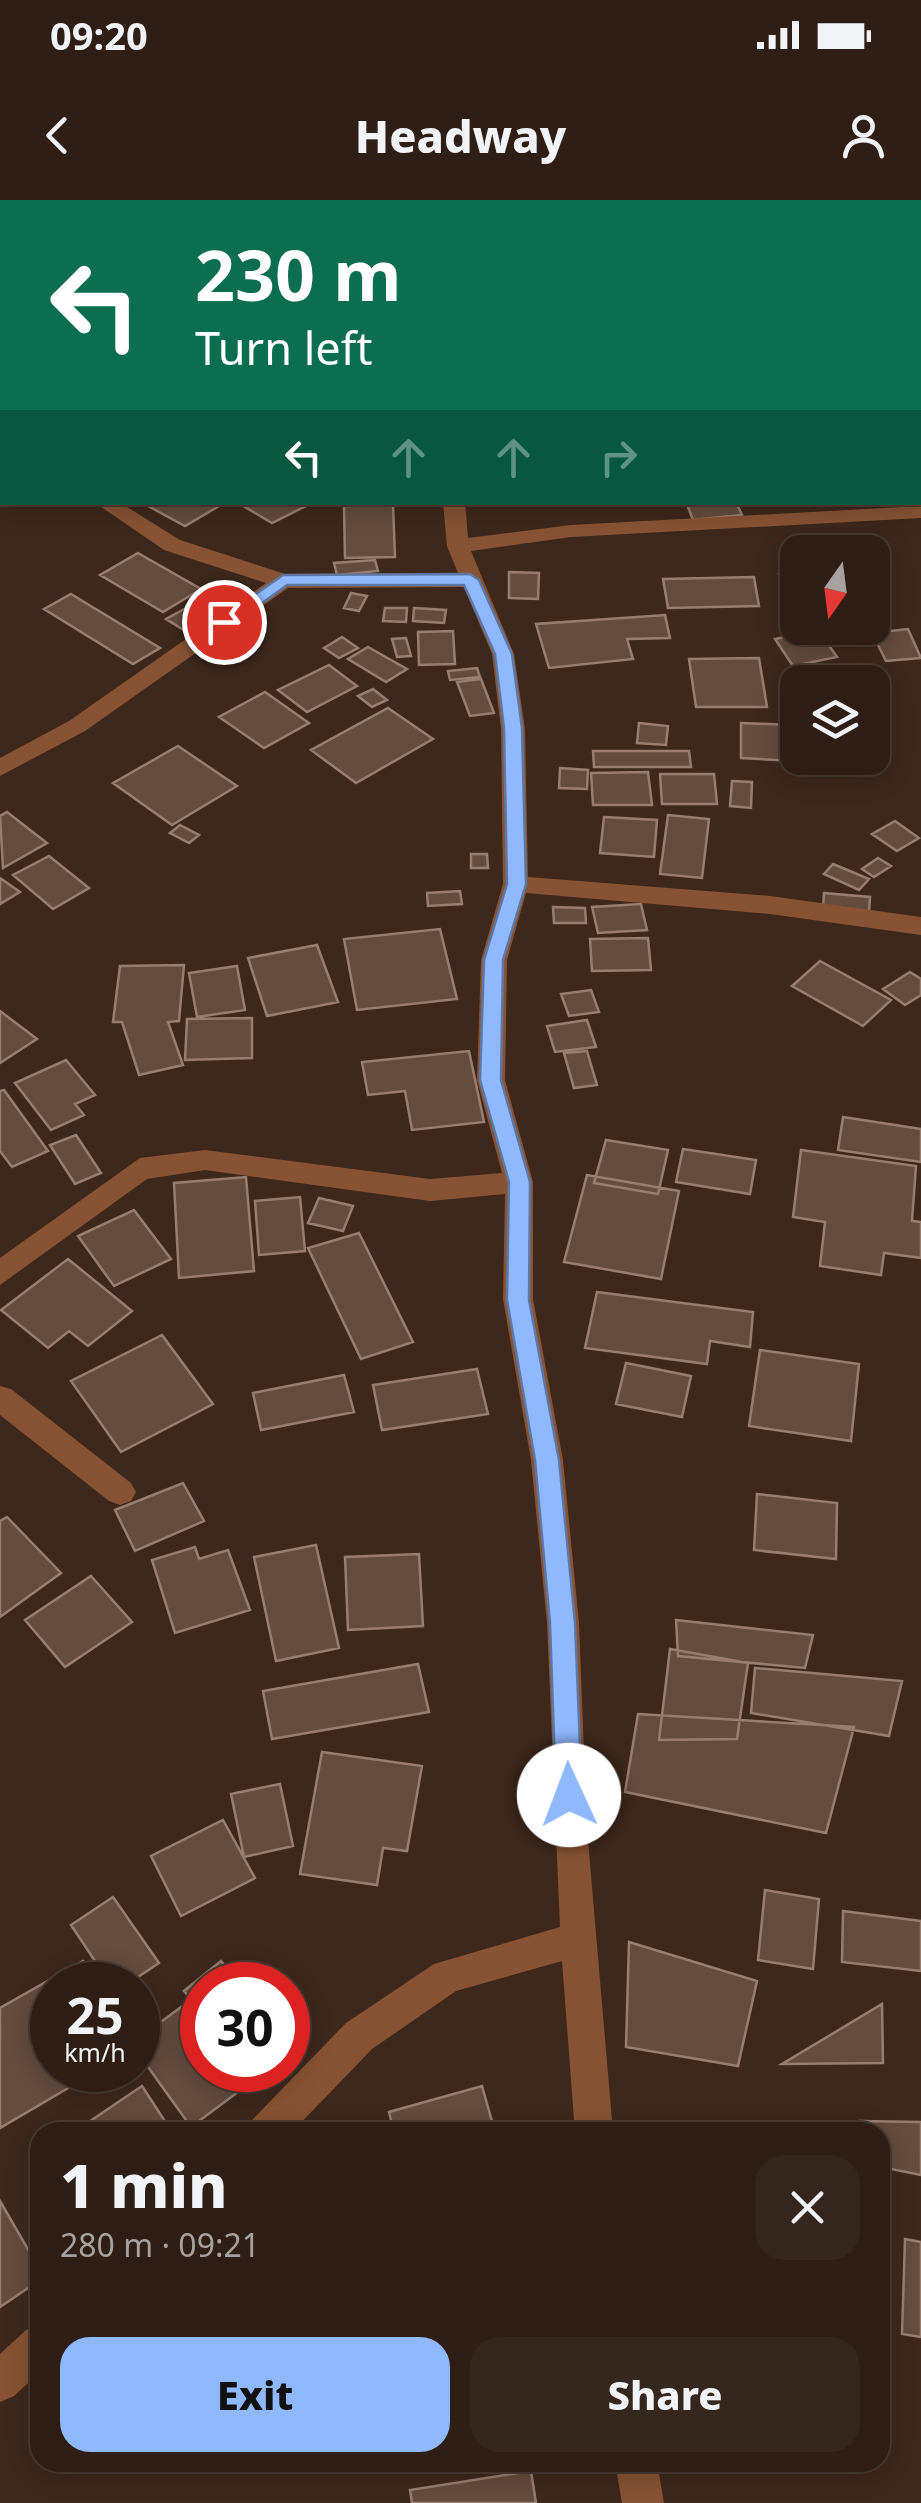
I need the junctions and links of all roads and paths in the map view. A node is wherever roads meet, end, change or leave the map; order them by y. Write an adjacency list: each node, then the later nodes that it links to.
1 (109, 505): 5 (street)
2 (454, 505): 4 (street)
3 (921, 512): 4 (street)
4 (458, 546): 6 (street)
5 (283, 580): 6 (street); 7 (street)
6 (470, 580): 8 (street)
7 (0, 768)
8 (516, 884): 9 (street); 10 (street)
9 (921, 926)
10 (519, 1182): 11 (street); 14 (street)
11 (0, 1274)
12 (0, 1398): 13 (street)
13 (120, 1492)
14 (577, 1940): 15 (street); 16 (street)
15 (276, 2122)
16 (593, 2122)
17 (30, 2354): 18 (street)
18 (0, 2382)
19 (638, 2472): 20 (street)
20 (644, 2503)

